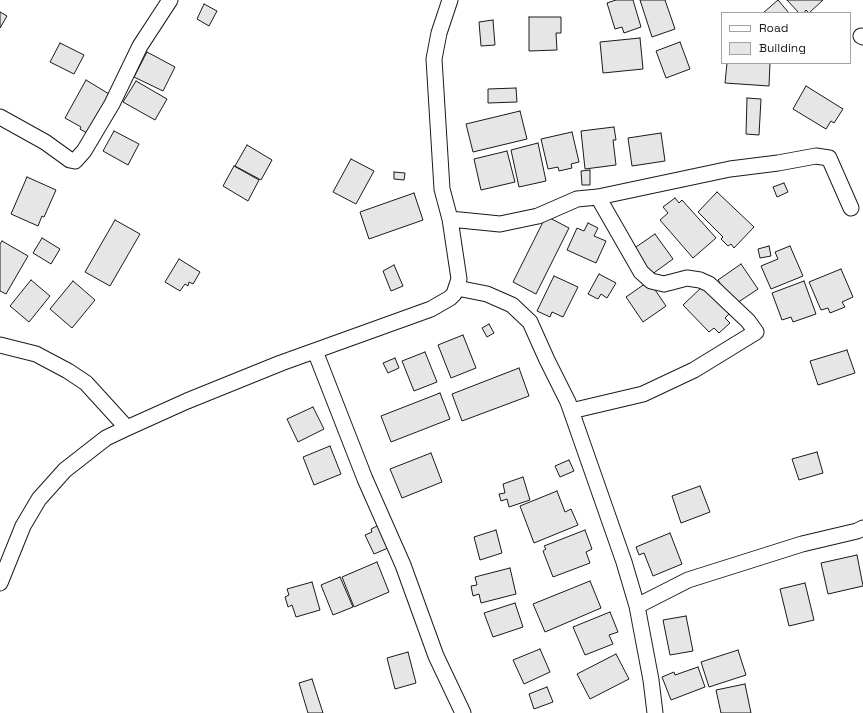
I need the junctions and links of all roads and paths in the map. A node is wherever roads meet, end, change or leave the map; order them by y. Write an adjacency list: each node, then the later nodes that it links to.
1 (170, 0): 3 (street)
2 (452, 1): 6 (street)
3 (0, 117)
4 (598, 196): 5 (street); 6 (street); 10 (street)
5 (851, 208)
6 (450, 219): 7 (street)
7 (457, 288): 9 (street); 10 (street)
8 (0, 345): 11 (street)
9 (315, 351): 11 (street); 16 (street)
10 (571, 411): 15 (street)
11 (127, 428): 13 (street)
12 (863, 528): 15 (street)
13 (3, 567): 14 (street)
14 (0, 583)
15 (637, 606): 17 (street)
16 (463, 713)
17 (656, 713)

